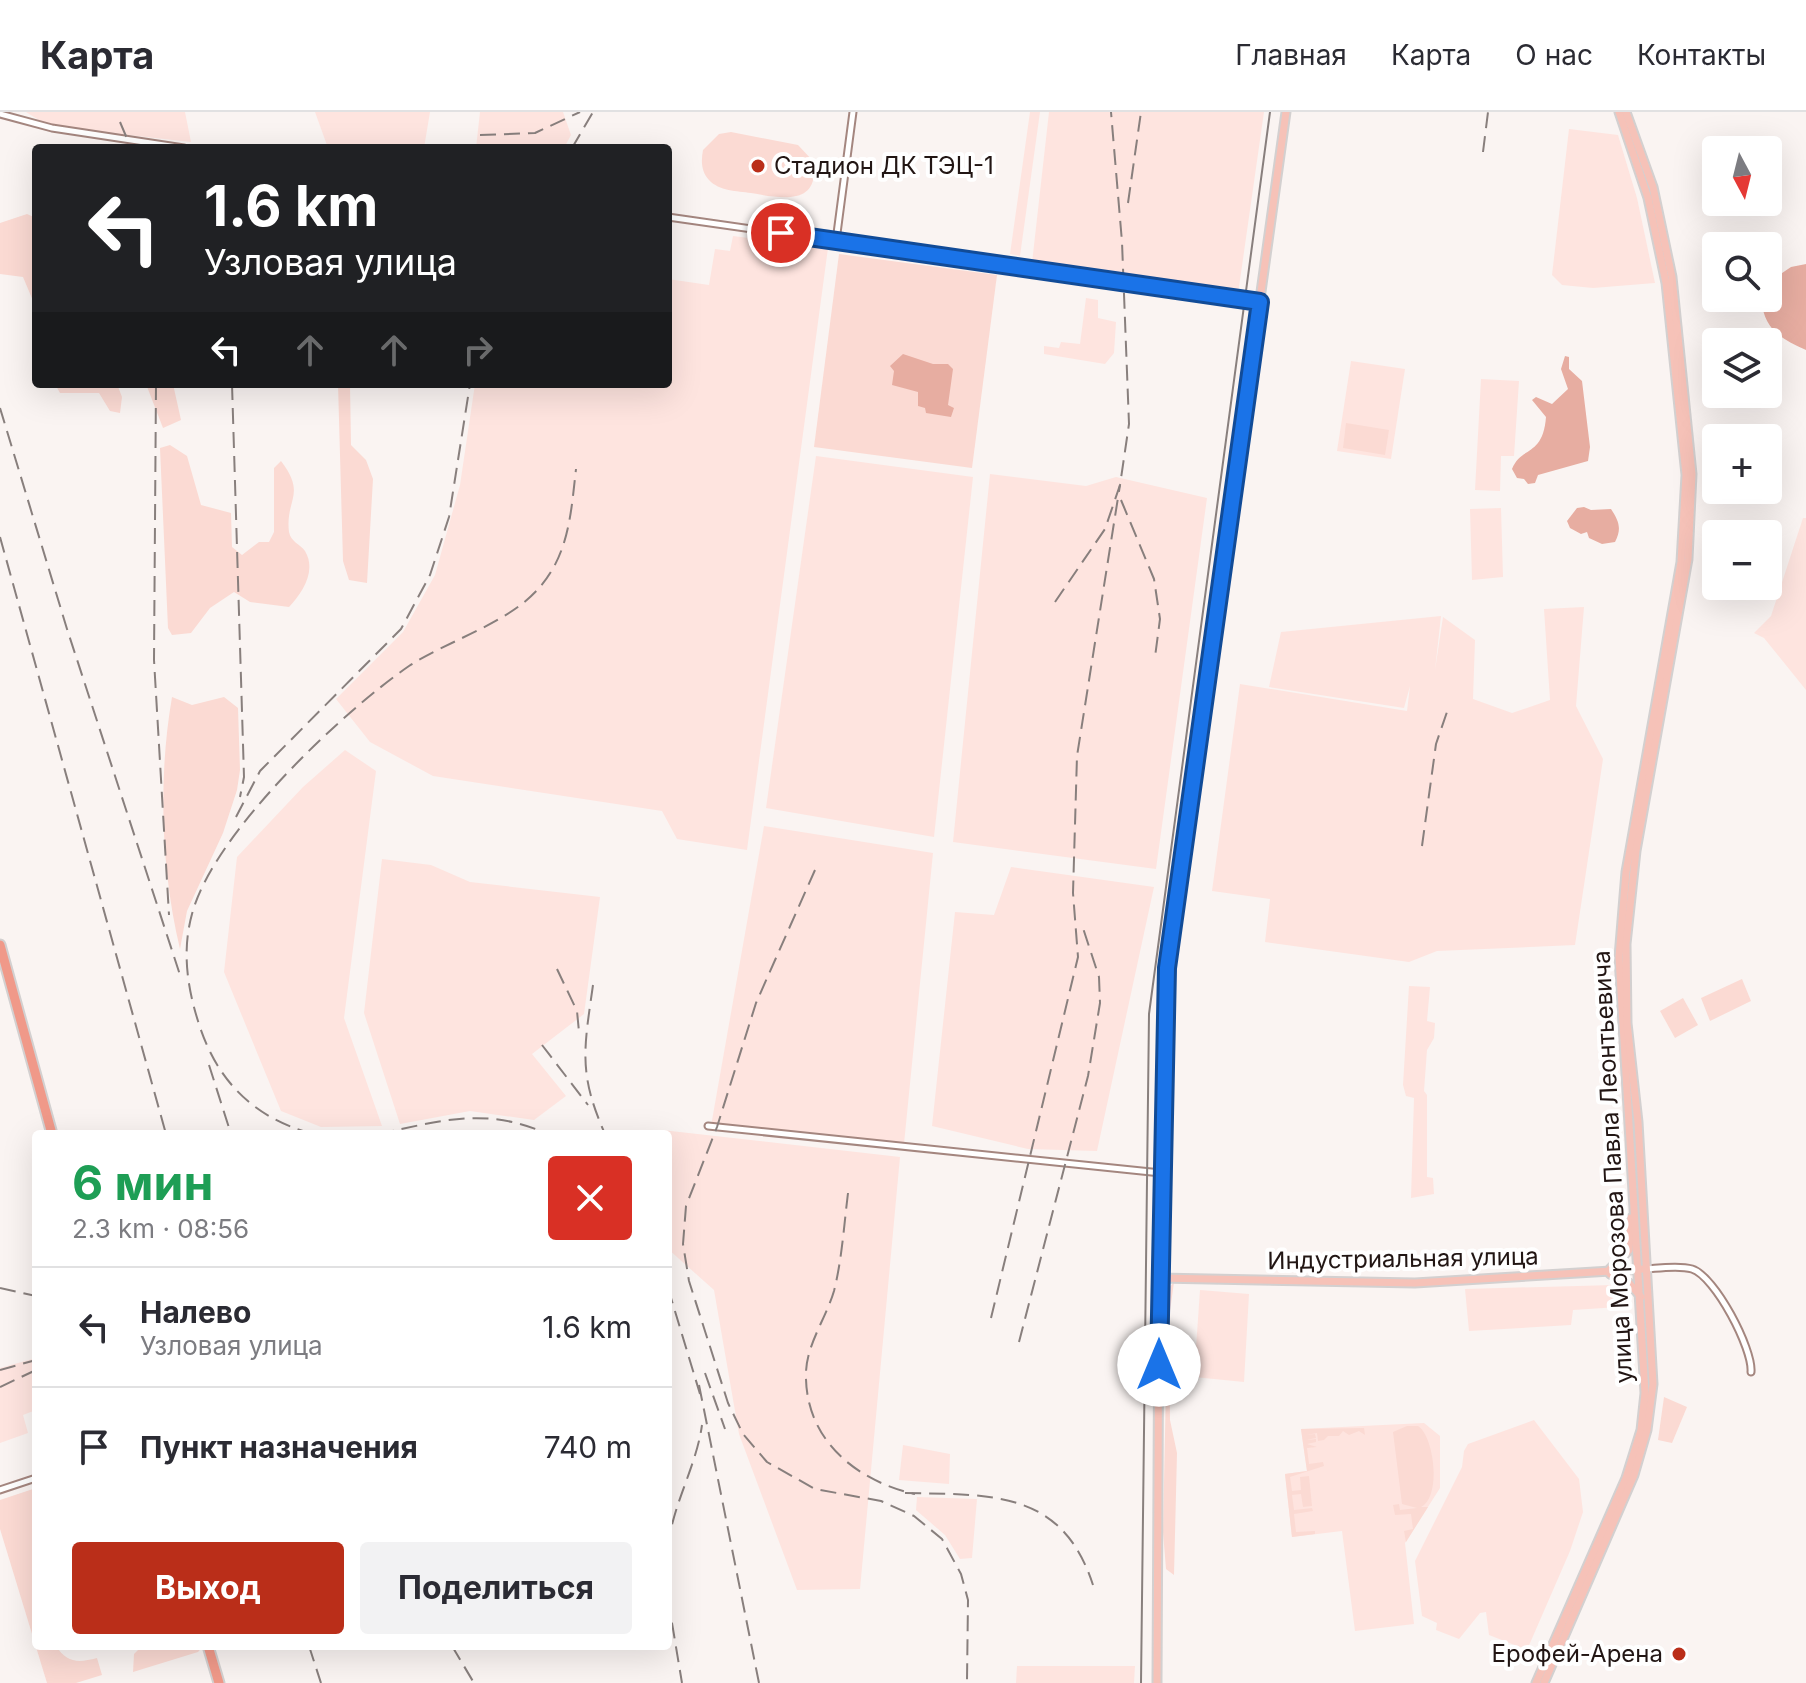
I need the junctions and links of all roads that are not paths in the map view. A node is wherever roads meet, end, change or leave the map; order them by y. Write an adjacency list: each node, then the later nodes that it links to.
1 (853, 112): 8 (street)
2 (1286, 112): 9 (main road)
3 (1619, 112): 16 (main road, улица Морозова Павла Леонтьевича)
4 (1626, 112): 17 (main road, улица Морозова Павла Леонтьевича)
5 (0, 114): 6 (street)
6 (158, 144)
7 (672, 218): 8 (street)
8 (836, 241): 9 (street)
9 (1260, 302): 15 (main road)
10 (0, 945): 13 (highway)
11 (0, 967): 14 (highway)
12 (708, 1126): 15 (street)
13 (48, 1130)
14 (48, 1130)
15 (1161, 1173): 19 (main road)
16 (1633, 1191): 17 (main road, улица Морозова Павла Леонтьевича); 18 (main road)
17 (1643, 1269): 18 (main road, Индустриальная улица); 20 (main road, улица Морозова Павла Леонтьевича); 21 (street); 28 (main road, улица Морозова Павла Леонтьевича)
18 (1604, 1272): 19 (main road, Индустриальная улица); 20 (main road)
19 (1159, 1278): 26 (main road)
20 (1643, 1314): 27 (main road, улица Морозова Павла Леонтьевича)
21 (1751, 1372)
22 (32, 1479): 23 (street)
23 (0, 1490)
24 (209, 1650): 25 (highway)
25 (219, 1683)
26 (1157, 1683)
27 (1536, 1683)
28 (1544, 1683)

